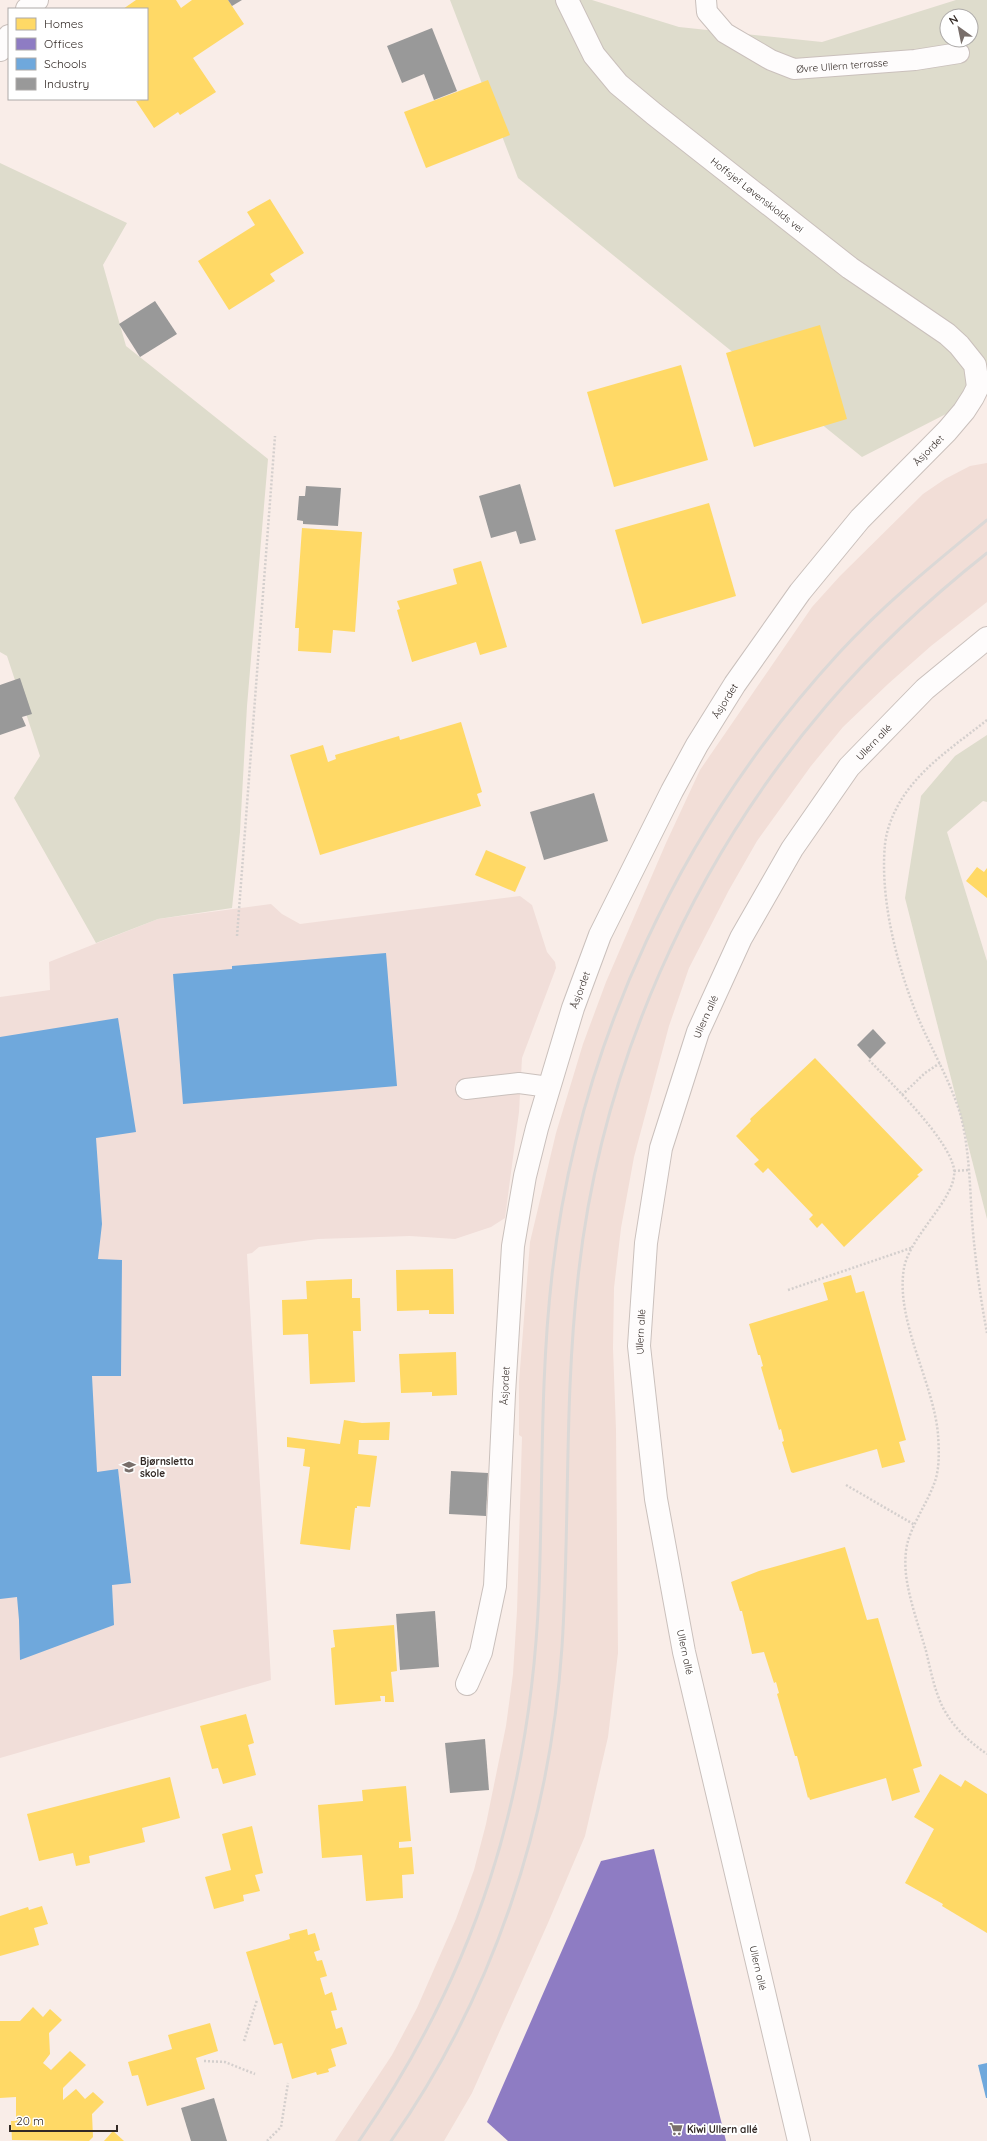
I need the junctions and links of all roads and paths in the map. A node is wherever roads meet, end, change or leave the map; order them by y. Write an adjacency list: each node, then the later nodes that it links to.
1 (37, 0): 4 (street)
2 (567, 0): 8 (street, Hoffsjef Løvenskiolds vei)
3 (706, 0): 7 (lane, Øvre Ullern terrasse)
4 (29, 8)
5 (8, 38): 6 (street)
6 (0, 50)
7 (959, 53)
8 (975, 365): 15 (street, Åsjordet)
9 (275, 436): 12 (path)
10 (987, 638): 33 (street, Ullern allé)
11 (987, 720): 14 (path)
12 (237, 936)
13 (869, 1060): 17 (path)
14 (940, 1063): 17 (path); 18 (path)
15 (549, 1087): 16 (lane); 25 (street, Åsjordet)
16 (466, 1089)
17 (902, 1095): 19 (path)
18 (968, 1170): 19 (path); 22 (path)
19 (954, 1171): 20 (path)
20 (911, 1247): 21 (path); 24 (path)
21 (788, 1290)
22 (987, 1333)
23 (846, 1485): 24 (path)
24 (915, 1525): 26 (path)
25 (467, 1684)
26 (987, 1754)
27 (257, 2000): 28 (path)
28 (244, 2041)
29 (204, 2061): 30 (path)
30 (255, 2074)
31 (288, 2083): 32 (path)
32 (267, 2141)
33 (799, 2141)

